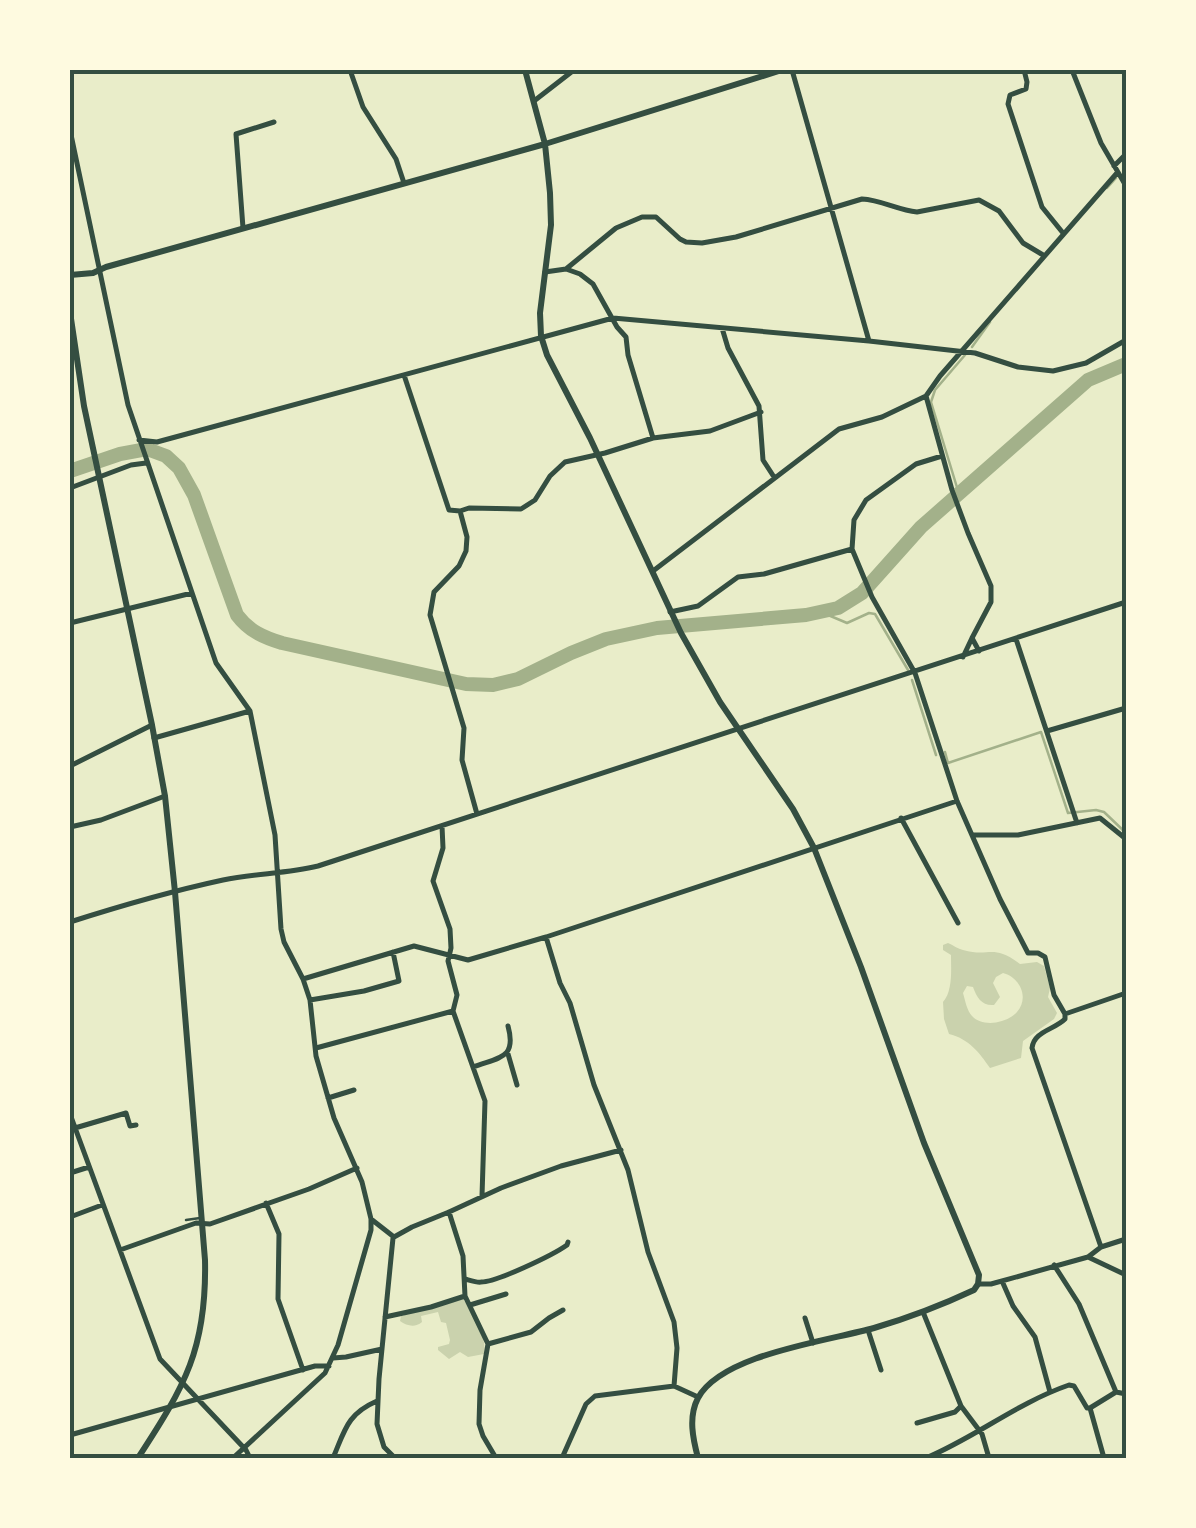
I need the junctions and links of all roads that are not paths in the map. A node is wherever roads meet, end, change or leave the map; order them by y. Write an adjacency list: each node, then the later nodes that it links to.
1 (350, 70): 15 (street)
2 (525, 70): 9 (street)
3 (574, 70): 9 (street)
4 (782, 70): 12 (street)
5 (792, 70): 17 (street)
6 (1024, 70): 19 (street)
7 (1072, 70): 14 (street)
8 (70, 82): 11 (street)
9 (534, 101): 12 (street)
10 (274, 122): 18 (street)
11 (70, 130): 21 (street)
12 (544, 144): 15 (street); 23 (street)
13 (1126, 154): 14 (street)
14 (1116, 169): 16 (street); 19 (street)
15 (404, 183): 18 (street)
16 (1126, 186)
17 (832, 209): 20 (street); 22 (street); 29 (street)
18 (243, 228): 21 (street)
19 (1063, 233): 20 (street)
20 (1043, 255): 31 (street)
21 (100, 269): 24 (street); 36 (street)
22 (566, 270): 23 (street); 26 (street)
23 (546, 272): 28 (street)
24 (70, 275)
25 (70, 312): 40 (street)
26 (613, 318): 27 (street); 28 (street); 35 (street)
27 (722, 328): 29 (street); 34 (street)
28 (541, 336): 32 (street); 37 (street)
29 (869, 340): 31 (street)
30 (1126, 340): 31 (street)
31 (962, 352): 33 (street)
32 (404, 374): 36 (street); 43 (street)
33 (926, 396): 38 (street); 41 (street)
34 (761, 412): 35 (street); 41 (street)
35 (653, 438): 37 (street)
36 (139, 441): 39 (street)
37 (598, 455): 43 (street); 45 (street)
38 (942, 456): 44 (street); 51 (street)
39 (146, 461): 40 (street); 46 (street)
40 (99, 475): 42 (street); 48 (street)
41 (775, 478): 45 (street)
42 (70, 488)
43 (460, 511): 65 (street)
44 (852, 549): 49 (street); 55 (street)
45 (650, 572): 49 (street)
46 (192, 592): 48 (street); 57 (street)
47 (1126, 602): 52 (street)
48 (128, 609): 50 (street); 58 (street)
49 (672, 614): 59 (street)
50 (70, 623)
51 (972, 638): 53 (street); 54 (street)
52 (1016, 639): 53 (street); 60 (street)
53 (979, 651): 54 (street)
54 (963, 656): 55 (street)
55 (915, 673): 59 (street); 64 (street)
56 (1126, 708): 60 (street)
57 (250, 711): 61 (street); 73 (street)
58 (152, 725): 61 (street); 62 (street)
59 (738, 729): 65 (street); 72 (street)
60 (1047, 731): 67 (street)
61 (154, 738): 63 (street)
62 (70, 766)
63 (164, 796): 69 (street); 74 (street)
64 (957, 800): 66 (street); 70 (street)
65 (476, 814): 68 (street)
66 (901, 818): 72 (street); 76 (street)
67 (1077, 822): 70 (street); 71 (street)
68 (442, 826): 73 (street); 79 (street)
69 (70, 827)
70 (974, 835): 84 (street)
71 (1126, 839)
72 (814, 848): 77 (street); 117 (street)
73 (278, 874): 74 (street); 80 (street)
74 (175, 892): 75 (street); 106 (street)
75 (70, 922)
76 (958, 924)
77 (546, 937): 79 (street); 95 (street)
78 (393, 952): 79 (street); 80 (street); 82 (street)
79 (450, 956): 83 (street)
80 (303, 979): 82 (street)
81 (1126, 993): 84 (street)
82 (310, 1000): 86 (street)
83 (453, 1011): 86 (street); 88 (street)
84 (1065, 1014): 110 (street)
85 (508, 1026): 87 (street)
86 (315, 1048): 91 (street)
87 (508, 1054): 88 (street); 89 (street)
88 (473, 1066): 99 (street)
89 (517, 1085)
90 (354, 1090): 91 (street)
91 (328, 1098): 97 (street)
92 (70, 1114): 94 (street)
93 (136, 1125): 94 (street)
94 (75, 1128): 96 (street)
95 (621, 1150): 99 (street); 134 (street)
96 (89, 1167): 98 (street); 101 (street)
97 (357, 1168): 100 (street); 104 (street)
98 (70, 1172)
99 (482, 1196): 102 (street)
100 (266, 1202): 106 (street); 131 (street)
101 (102, 1204): 103 (street); 111 (street)
102 (449, 1212): 107 (street); 115 (street)
103 (70, 1217)
104 (371, 1219): 107 (street); 129 (street)
105 (186, 1220): 106 (lane)
106 (202, 1221): 111 (street); 133 (street)
107 (394, 1237): 123 (street)
108 (1126, 1239): 110 (street)
109 (568, 1242): 115 (street)
110 (1102, 1248): 112 (street)
111 (119, 1250): 133 (street)
112 (1088, 1257): 113 (street); 114 (street)
113 (1054, 1265): 116 (street); 136 (street)
114 (1126, 1275)
115 (465, 1280): 119 (street)
116 (1002, 1281): 117 (street); 135 (street)
117 (978, 1284): 122 (street)
118 (506, 1294): 120 (street)
119 (466, 1296): 120 (street); 123 (street)
120 (470, 1305): 127 (street)
121 (563, 1310): 127 (street)
122 (922, 1311): 125 (street); 142 (street)
123 (384, 1317): 128 (street)
124 (805, 1318): 126 (street)
125 (868, 1330): 126 (street); 132 (street)
126 (813, 1343): 138 (street)
127 (488, 1344): 153 (street)
128 (382, 1349): 129 (street); 140 (street)
129 (333, 1358): 130 (street)
130 (329, 1366): 131 (street); 147 (street)
131 (303, 1370): 139 (street)
132 (881, 1370)
133 (183, 1384): 139 (street); 141 (street)
134 (674, 1386): 138 (street); 154 (street)
135 (1050, 1392): 143 (street); 145 (street)
136 (1116, 1392): 137 (street); 143 (street)
137 (1126, 1394)
138 (698, 1398): 155 (street)
139 (196, 1399): 141 (street); 147 (street)
140 (377, 1401): 151 (street); 152 (street)
141 (173, 1405): 146 (street); 148 (street)
142 (961, 1406): 144 (street); 145 (street)
143 (1090, 1408): 158 (street)
144 (917, 1422)
145 (980, 1429): 156 (street); 157 (street)
146 (70, 1435)
147 (244, 1447): 149 (street); 150 (street)
148 (138, 1458)
149 (232, 1458)
150 (250, 1458)
151 (333, 1458)
152 (395, 1458)
153 (496, 1458)
154 (562, 1458)
155 (698, 1458)
156 (926, 1458)
157 (989, 1458)
158 (1104, 1458)

